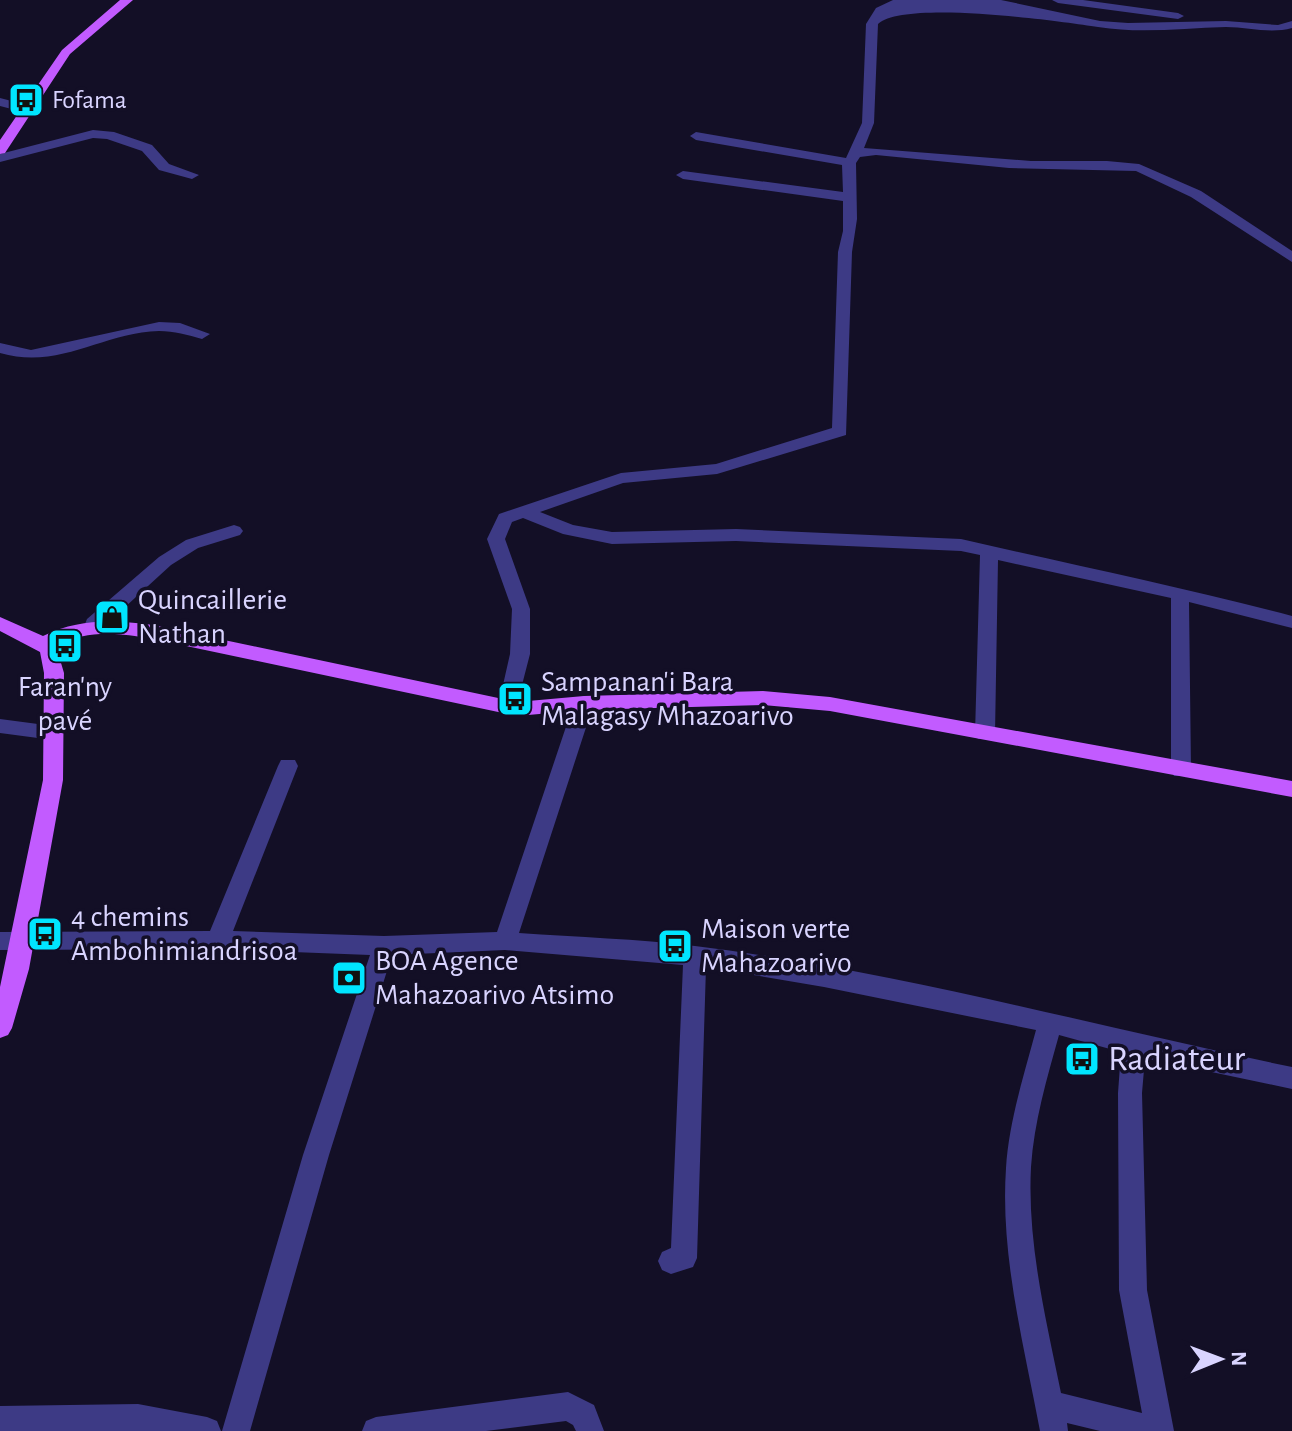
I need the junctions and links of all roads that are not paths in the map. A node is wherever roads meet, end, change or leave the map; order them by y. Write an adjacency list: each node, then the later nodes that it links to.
1 (127, 0): 7 (main road)
2 (1058, 0): 4 (street)
3 (1012, 2): 4 (street); 11 (street)
4 (1226, 24): 5 (street)
5 (1292, 24)
6 (0, 102): 7 (street)
7 (27, 109): 9 (main road)
8 (696, 136): 11 (street)
9 (0, 150)
10 (0, 158): 12 (street)
11 (854, 158): 14 (street); 15 (street)
12 (192, 175)
13 (683, 175): 14 (street)
14 (847, 197): 18 (street)
15 (1292, 258)
16 (202, 334): 17 (street)
17 (0, 348)
18 (522, 511): 20 (street); 27 (street)
19 (234, 531): 24 (street)
20 (989, 549): 21 (street); 30 (street)
21 (1180, 593): 22 (street); 32 (street)
22 (1292, 622)
23 (0, 623): 25 (main road)
24 (94, 624): 25 (main road); 27 (main road)
25 (43, 644): 29 (main road)
26 (584, 703): 27 (main road); 30 (main road); 36 (street)
27 (508, 707)
28 (0, 726): 29 (street)
29 (53, 733): 35 (main road)
30 (985, 734): 32 (main road)
31 (288, 766): 34 (street)
32 (1181, 770): 33 (main road)
33 (1292, 789)
34 (218, 940): 35 (street); 37 (street)
35 (11, 941): 40 (main road)
36 (505, 941): 37 (street); 38 (street)
37 (384, 946): 47 (street)
38 (695, 956): 39 (street); 43 (street)
39 (1050, 1022): 41 (street); 44 (street)
40 (0, 1028)
41 (1134, 1045): 42 (street); 50 (street)
42 (1292, 1078)
43 (671, 1261)
44 (1052, 1417): 50 (street)
45 (0, 1420): 46 (street)
46 (207, 1431)
47 (236, 1431)
48 (376, 1431): 49 (street)
49 (590, 1431)
50 (1158, 1431)

